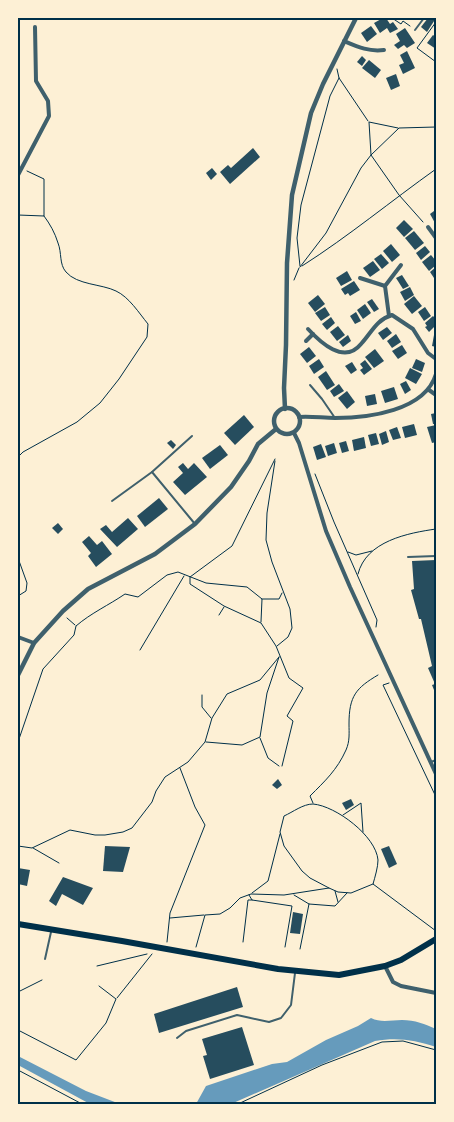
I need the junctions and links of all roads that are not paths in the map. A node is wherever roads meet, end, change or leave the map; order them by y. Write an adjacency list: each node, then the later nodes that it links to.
1 (356, 18): 5 (street)
2 (424, 18): 4 (lane)
3 (35, 27): 7 (street)
4 (415, 30)
5 (344, 41): 6 (street); 22 (street)
6 (384, 50)
7 (18, 176)
8 (428, 227): 9 (street)
9 (436, 237)
10 (401, 265): 12 (street)
11 (360, 278): 12 (street)
12 (385, 286): 13 (street)
13 (389, 316): 15 (street); 17 (street)
14 (308, 329): 15 (street)
15 (313, 334): 16 (street)
16 (306, 341)
17 (436, 359)
18 (436, 374): 20 (street)
19 (310, 385): 24 (lane)
20 (429, 390): 21 (street); 24 (street)
21 (436, 395)
22 (285, 408): 23 (street); 25 (street)
23 (300, 417): 24 (street); 26 (street)
24 (335, 418)
25 (276, 429): 26 (street); 30 (street)
26 (294, 433): 37 (street)
27 (192, 436): 28 (lane)
28 (152, 472): 29 (lane); 30 (lane)
29 (112, 501)
30 (195, 524): 34 (street)
31 (436, 556): 32 (lane)
32 (408, 557)
33 (18, 638): 34 (street)
34 (34, 643): 35 (street)
35 (18, 675)
36 (436, 760): 37 (lane)
37 (431, 762): 38 (street)
38 (436, 774)
39 (18, 924): 40 (highway)
40 (51, 929): 42 (lane); 44 (highway)
41 (436, 939): 43 (highway)
42 (45, 959)
43 (385, 966): 44 (highway); 45 (street)
44 (295, 971): 46 (lane)
45 (436, 994)
46 (177, 1038)

